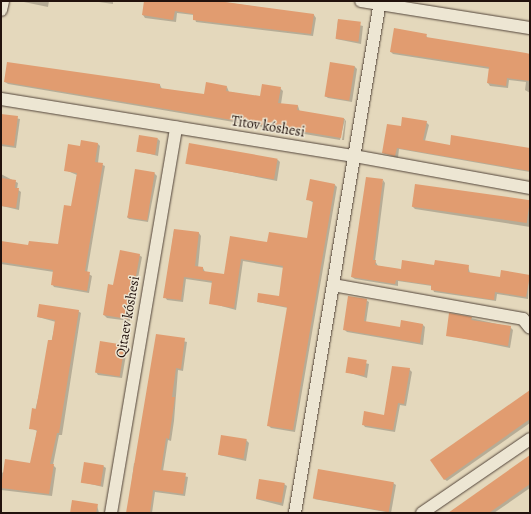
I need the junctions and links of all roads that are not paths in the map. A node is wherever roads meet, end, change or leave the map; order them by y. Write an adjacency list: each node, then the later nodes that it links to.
1 (2, 1): 4 (street)
2 (361, 1): 3 (street)
3 (380, 2): 5 (street); 8 (street)
4 (1, 10)
5 (530, 28)
6 (1, 99): 7 (street, Titov kóshesi)
7 (176, 127): 8 (street, Titov kóshesi); 13 (street, Qitaev kóshesi)
8 (354, 156): 9 (street, Titov kóshesi); 10 (street)
9 (530, 188)
10 (333, 284): 11 (street); 14 (street)
11 (530, 328)
12 (530, 439): 15 (street)
13 (110, 513)
14 (296, 513)
15 (422, 513)

